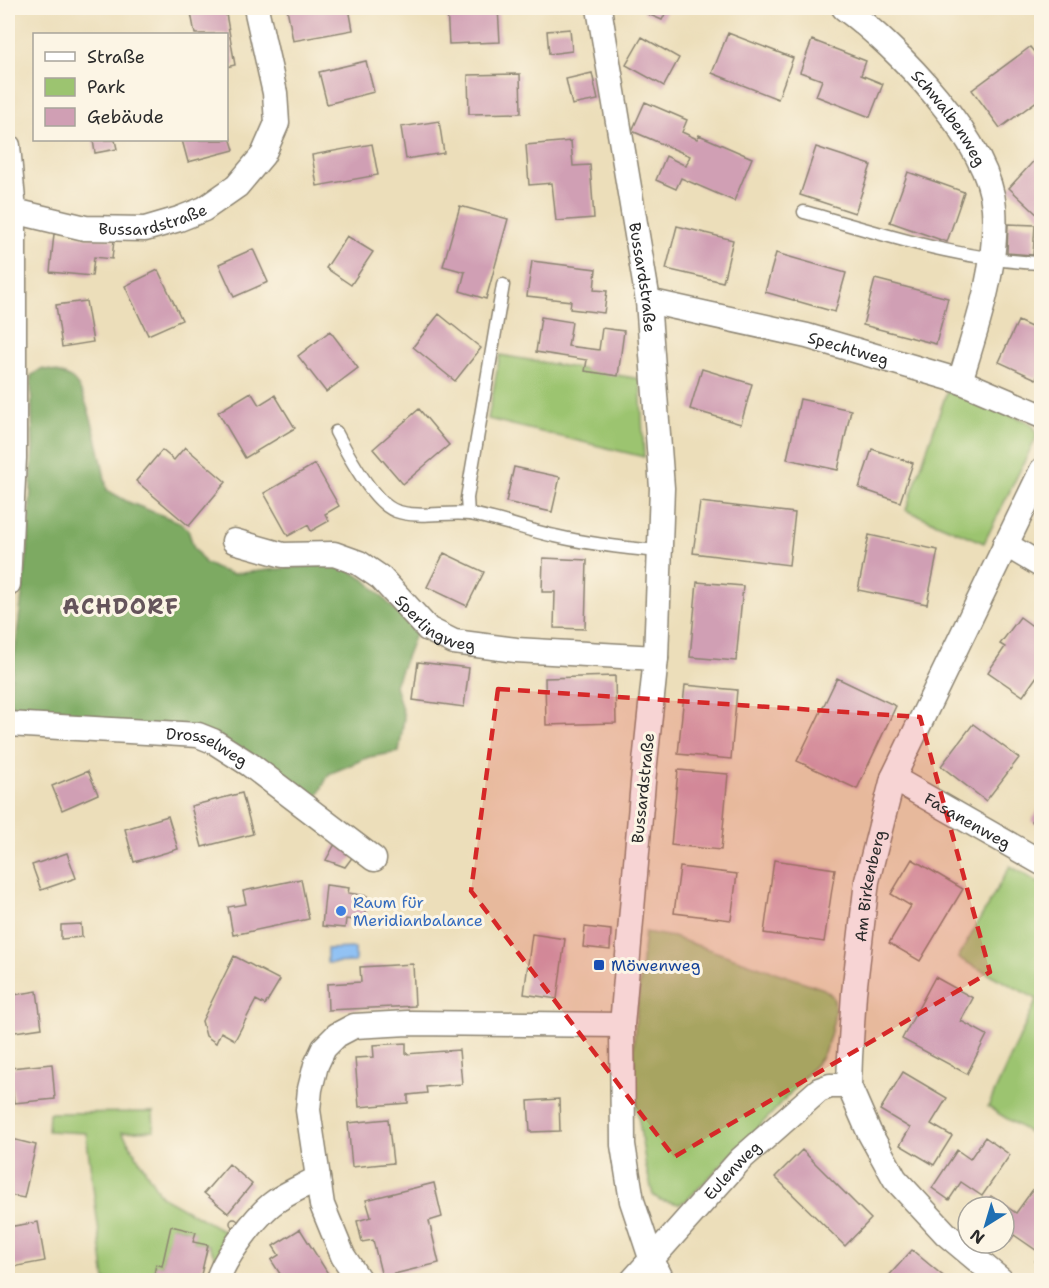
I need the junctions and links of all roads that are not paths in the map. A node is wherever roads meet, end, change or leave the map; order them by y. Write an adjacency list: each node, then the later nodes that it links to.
1 (256, 8): 5 (street, Bussardstraße)
2 (599, 8): 10 (street, Bussardstraße)
3 (844, 8): 7 (street, Schwalbenweg)
4 (8, 146): 5 (street)
5 (14, 211): 20 (street)
6 (804, 212): 7 (lane)
7 (991, 258): 8 (lane); 11 (street, Schwalbenweg)
8 (1041, 263)
9 (503, 285): 15 (lane)
10 (648, 301): 11 (street, Spechtweg); 18 (street, Bussardstraße)
11 (960, 381): 12 (street, Spechtweg)
12 (1041, 416)
13 (336, 432): 15 (lane)
14 (1041, 470): 17 (street, Am Birkenberg)
15 (468, 514): 18 (lane)
16 (234, 541): 21 (street, Sperlingweg)
17 (1005, 544): 19 (street); 23 (street, Am Birkenberg)
18 (660, 551): 21 (street, Bussardstraße)
19 (1041, 566)
20 (8, 584)
21 (656, 658): 26 (street, Bussardstraße)
22 (8, 724): 24 (street, Drosselweg)
23 (893, 778): 25 (street, Fasanenweg); 27 (street, Am Birkenberg)
24 (374, 859)
25 (1041, 863)
26 (622, 1025): 28 (street); 29 (street, Bussardstraße)
27 (849, 1086): 29 (street, Eulenweg); 34 (street, Am Birkenberg)
28 (318, 1178): 30 (street); 31 (street)
29 (651, 1258): 32 (street, Eulenweg); 33 (street, Bussardstraße)
30 (218, 1281)
31 (359, 1281)
32 (633, 1281)
33 (662, 1281)
34 (1001, 1281)

